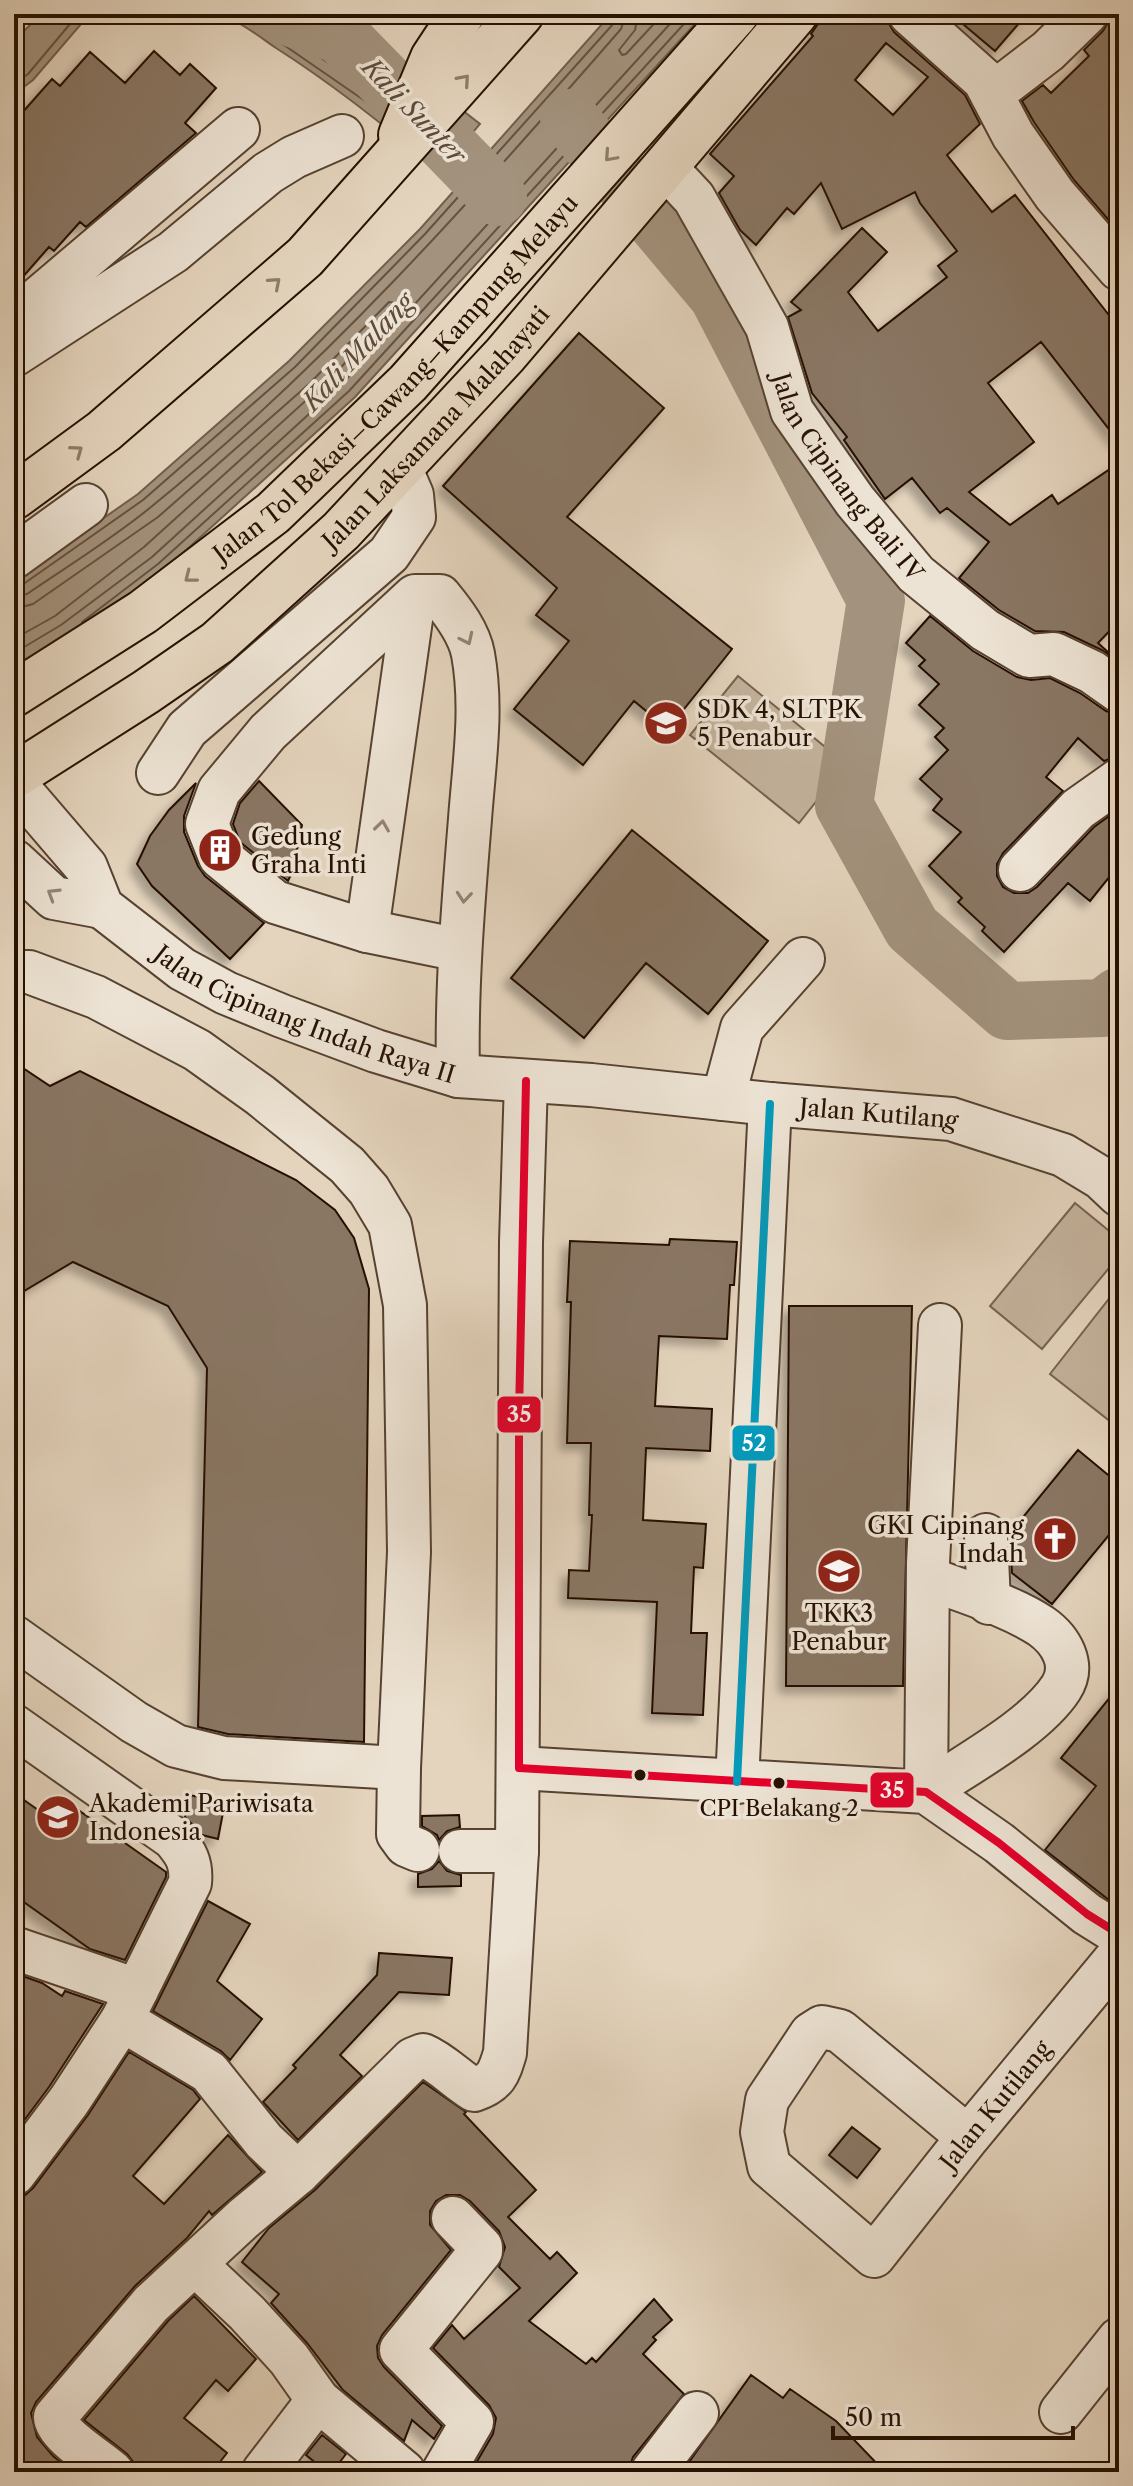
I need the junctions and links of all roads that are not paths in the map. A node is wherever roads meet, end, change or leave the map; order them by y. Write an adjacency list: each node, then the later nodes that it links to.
1 (462, 14): 11 (main road)
2 (521, 14): 11 (main road, one-way to 2)
3 (736, 14): 22 (main road, Jalan Tol Bekasi–Cawang–Kampung Melayu, one-way to 22)
4 (764, 14): 12 (main road)
5 (795, 14): 12 (main road, Jalan Laksamana Malahayati)
6 (910, 14): 8 (street)
7 (1086, 14): 8 (street)
8 (992, 94): 13 (street)
9 (238, 129): 14 (street)
10 (342, 136): 15 (street)
11 (394, 160): 17 (main road, one-way to 11)
12 (657, 179): 16 (main road, Jalan Laksamana Malahayati); 21 (street, Jalan Cipinang Bali IV)
13 (1119, 269)
14 (14, 319)
15 (14, 353)
16 (400, 467): 23 (street); 24 (main road, Jalan Laksamana Malahayati)
17 (14, 497)
18 (86, 505): 19 (street)
19 (14, 557)
20 (414, 598): 30 (street, one-way to 20); 30 (street); 31 (street, one-way to 31)
21 (1119, 691)
22 (14, 694)
23 (158, 773)
24 (14, 776)
25 (1119, 780): 28 (street)
26 (14, 783): 29 (street)
27 (14, 861): 29 (street, Jalan Cipinang Indah Raya II, one-way to 27)
28 (1020, 870)
29 (102, 907): 34 (street, Jalan Cipinang Indah Raya II)
30 (367, 931): 31 (street)
31 (460, 950): 34 (street)
32 (803, 959): 36 (street)
33 (14, 972): 45 (street)
34 (458, 1076): 35 (street, Jalan Cipinang Indah Raya II)
35 (526, 1081): 36 (street, Jalan Kutilang); 46 (street)
36 (723, 1099): 37 (street, Jalan Kutilang)
37 (770, 1104): 38 (street, Jalan Kutilang); 47 (street)
38 (1119, 1195)
39 (940, 1325): 41 (street)
40 (986, 1535): 42 (street)
41 (928, 1578): 42 (street); 48 (street)
42 (989, 1603): 48 (street)
43 (14, 1637): 45 (street)
44 (14, 1726): 55 (street)
45 (399, 1768): 49 (street)
46 (519, 1768): 47 (street); 51 (street)
47 (737, 1782): 48 (street)
48 (926, 1792): 52 (street)
49 (418, 1850)
50 (460, 1851): 51 (street)
51 (517, 1851): 57 (street)
52 (1119, 1934)
53 (14, 1948): 55 (street)
54 (1119, 1955): 56 (street, Jalan Kutilang)
55 (130, 2005): 57 (street); 58 (street)
56 (968, 2137): 56 (street, Jalan Kutilang)
57 (298, 2173): 60 (street)
58 (14, 2174)
59 (453, 2218): 68 (street)
60 (195, 2264): 62 (street); 65 (street)
61 (1119, 2339): 63 (street)
62 (318, 2400): 66 (street); 67 (street)
63 (1061, 2412)
64 (697, 2413): 69 (street)
65 (102, 2469)
66 (263, 2472)
67 (404, 2472)
68 (443, 2472)
69 (652, 2472)

